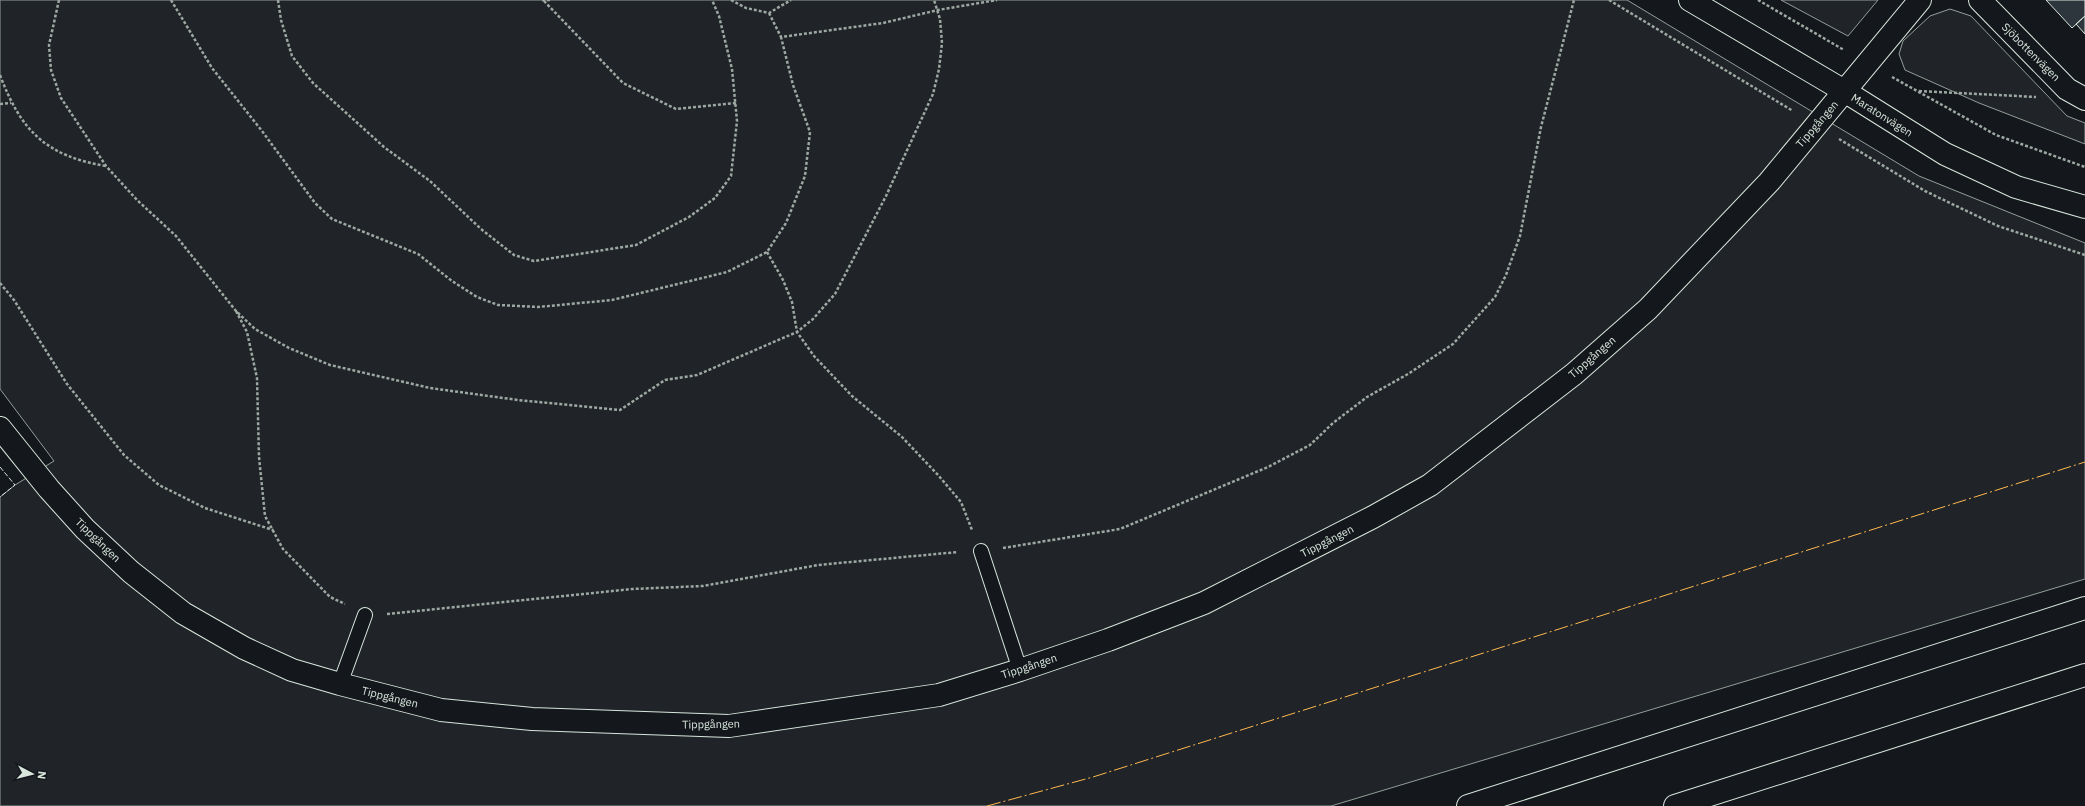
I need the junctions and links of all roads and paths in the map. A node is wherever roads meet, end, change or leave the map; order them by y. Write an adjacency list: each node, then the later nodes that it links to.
1 (59, 0): 29 (path)
2 (171, 0): 32 (path)
3 (278, 0): 26 (path)
4 (550, 0): 16 (path)
5 (712, 0): 26 (path)
6 (730, 0): 18 (path)
7 (791, 0): 18 (path)
8 (934, 0): 17 (path)
9 (997, 0): 17 (path)
10 (1574, 0): 39 (path)
11 (1609, 0): 28 (path)
12 (1690, 0): 23 (main road, Maratonvägen)
13 (1758, 0): 20 (path)
14 (1920, 0): 20 (main road, Tippgången)
15 (1980, 0): 24 (main road, Sjöbottenvägen)
16 (543, 1): 26 (path)
17 (938, 10): 19 (path); 36 (path)
18 (769, 13): 19 (path)
19 (781, 37): 32 (path)
20 (1867, 64): 22 (path); 23 (main road, Tippgången)
21 (0, 75): 25 (path)
22 (1916, 91): 24 (path); 30 (path)
23 (1846, 92): 28 (main road, Tippgången); 31 (main road, Maratonvägen)
24 (2076, 94)
25 (11, 103): 27 (path); 29 (path)
26 (736, 103)
27 (0, 104)
28 (1815, 124): 33 (path); 42 (main road, Tippgången)
29 (106, 166): 35 (path)
30 (2085, 166)
31 (2085, 207)
32 (767, 252): 36 (path)
33 (2085, 255)
34 (0, 283): 38 (path)
35 (236, 311): 36 (path); 38 (path)
36 (797, 332): 39 (path)
37 (0, 428): 44 (main road, Tippgången)
38 (273, 530): 41 (path)
39 (980, 551): 41 (path); 42 (lane)
40 (2085, 608): 45 (main road)
41 (365, 615): 44 (lane)
42 (1020, 670): 44 (main road, Tippgången)
43 (2085, 675): 46 (main road)
44 (340, 684)
45 (1468, 806)
46 (1675, 806)

